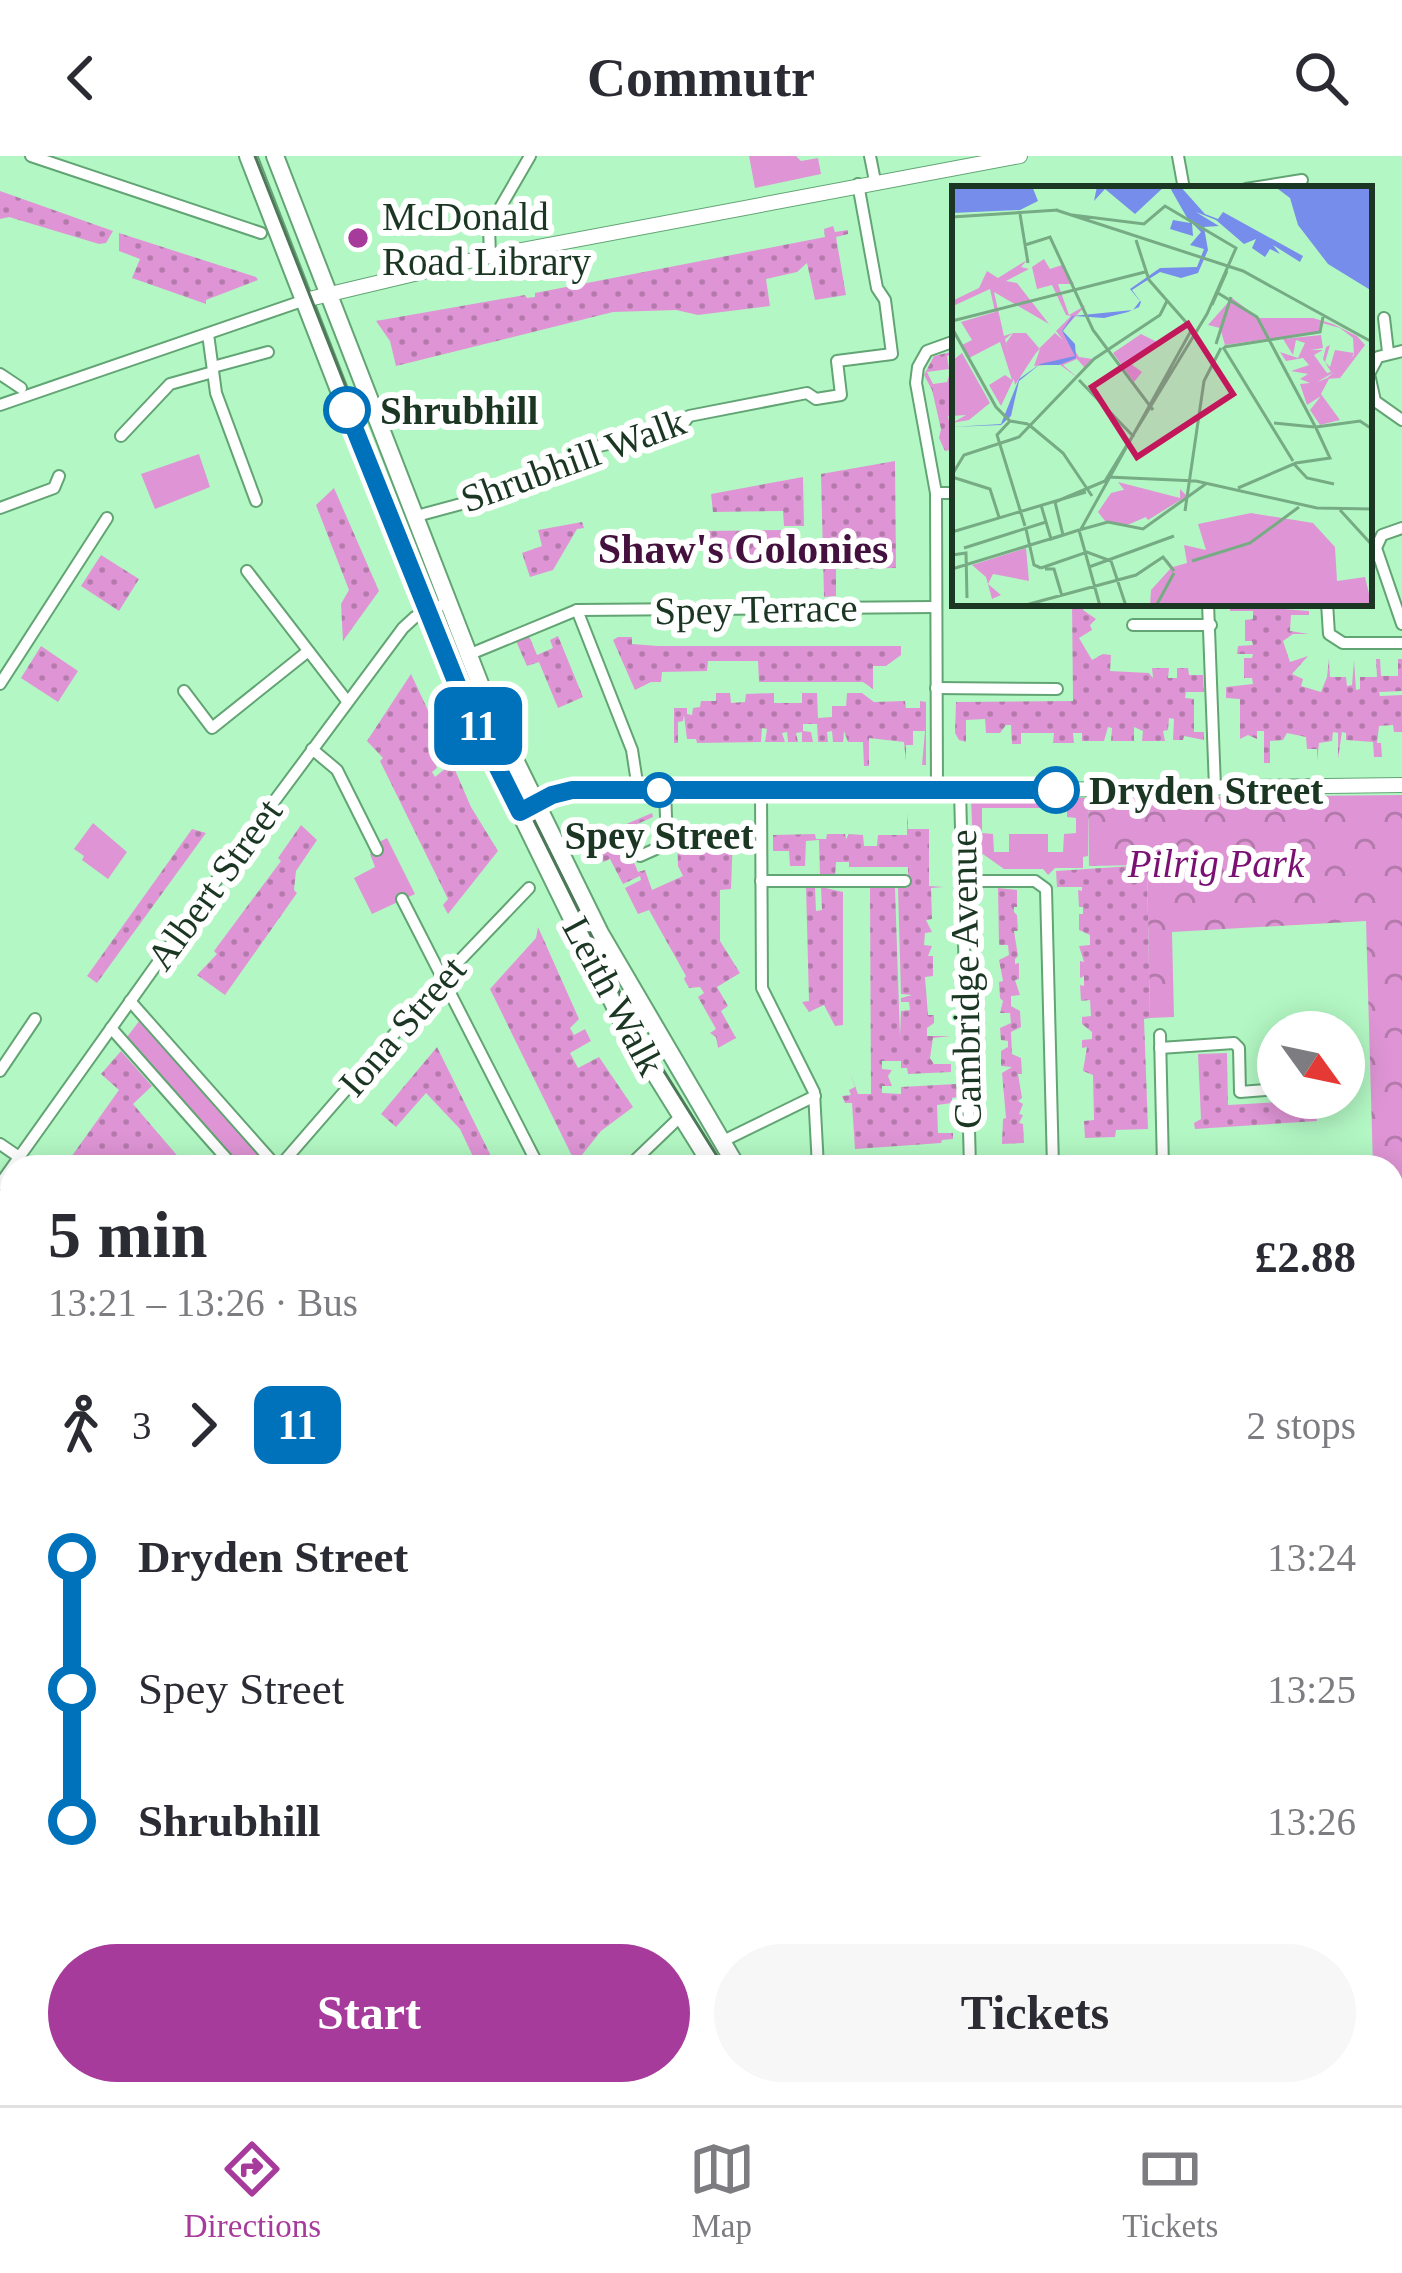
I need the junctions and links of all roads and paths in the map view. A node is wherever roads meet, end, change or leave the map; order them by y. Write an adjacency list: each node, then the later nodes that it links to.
1 (31, 156): 12 (street)
2 (248, 156): 15 (main road, Leith Walk)
3 (275, 156): 14 (main road, Leith Walk)
4 (530, 156): 13 (street)
5 (870, 156): 9 (street)
6 (1020, 156): 9 (street)
7 (1178, 156): 10 (street)
8 (1301, 180): 11 (street)
9 (867, 182): 13 (street); 36 (street, Shrubhill Walk)
10 (1183, 186)
11 (1264, 186)
12 (261, 233)
13 (490, 256): 14 (street)
14 (328, 292): 15 (street); 36 (main road, Leith Walk)
15 (304, 300): 17 (street); 45 (main road, Leith Walk)
16 (1384, 318): 21 (street)
17 (208, 334): 23 (street); 27 (street)
18 (952, 342): 31 (street)
19 (1402, 350): 21 (street)
20 (268, 352): 23 (street)
21 (1388, 352): 22 (street)
22 (1372, 358)
23 (213, 369): 29 (street); 33 (street)
24 (0, 374): 25 (street)
25 (21, 388)
26 (1372, 392): 28 (street)
27 (0, 405)
28 (1402, 420)
29 (121, 436)
30 (59, 476): 34 (street)
31 (936, 493): 32 (street); 43 (street)
32 (952, 493)
33 (256, 501)
34 (0, 508)
35 (107, 518): 52 (street)
36 (413, 518): 40 (main road, Leith Walk)
37 (1402, 528): 38 (street)
38 (1374, 567): 47 (street)
39 (247, 571): 50 (street)
40 (446, 602): 45 (street, Albert Street); 51 (main road, Leith Walk)
41 (1212, 606): 46 (street)
42 (1328, 606): 49 (street)
43 (935, 607): 44 (street, Spey Terrace); 53 (street)
44 (577, 610): 51 (street); 60 (street)
45 (426, 612): 56 (street, Albert Street); 66 (main road, Leith Walk)
46 (1211, 625): 48 (street); 59 (street)
47 (1402, 625)
48 (1133, 626)
49 (1402, 643)
50 (308, 652): 55 (street); 56 (street)
51 (467, 656): 65 (main road, Leith Walk)
52 (0, 684)
53 (936, 688): 54 (street); 63 (street)
54 (1057, 688)
55 (184, 691)
56 (347, 701): 57 (street, Albert Street)
57 (313, 748): 67 (street); 75 (street, Albert Street)
58 (1402, 785): 59 (street)
59 (1215, 788): 64 (street)
60 (638, 789): 61 (street); 65 (street)
61 (665, 790): 62 (street); 68 (street)
62 (761, 790): 63 (street); 70 (street)
63 (937, 791): 64 (street)
64 (961, 791): 69 (street, Cambridge Avenue)
65 (537, 802): 66 (street); 82 (main road, Leith Walk)
66 (520, 812): 81 (main road, Leith Walk)
67 (377, 850)
68 (640, 856)
69 (962, 880): 92 (street, Cambridge Avenue); 93 (street)
70 (761, 881): 71 (street); 80 (street)
71 (905, 881)
72 (529, 888): 74 (street, Iona Street)
73 (402, 899): 74 (street)
74 (442, 979): 86 (street, Iona Street); 87 (street)
75 (130, 1000): 77 (street, Albert Street); 85 (street)
76 (35, 1019): 78 (street)
77 (111, 1028): 83 (street, Albert Street); 84 (street)
78 (1, 1068)
79 (1257, 1091): 94 (street)
80 (815, 1096): 82 (street); 91 (street)
81 (681, 1116): 88 (street); 89 (main road, Leith Walk)
82 (721, 1142): 90 (main road, Leith Walk)
83 (20, 1155)
84 (223, 1155)
85 (267, 1155)
86 (288, 1155)
87 (532, 1155)
88 (640, 1155)
89 (705, 1155)
90 (729, 1155)
91 (817, 1155)
92 (970, 1155)
93 (1053, 1155)
94 (1163, 1155)

